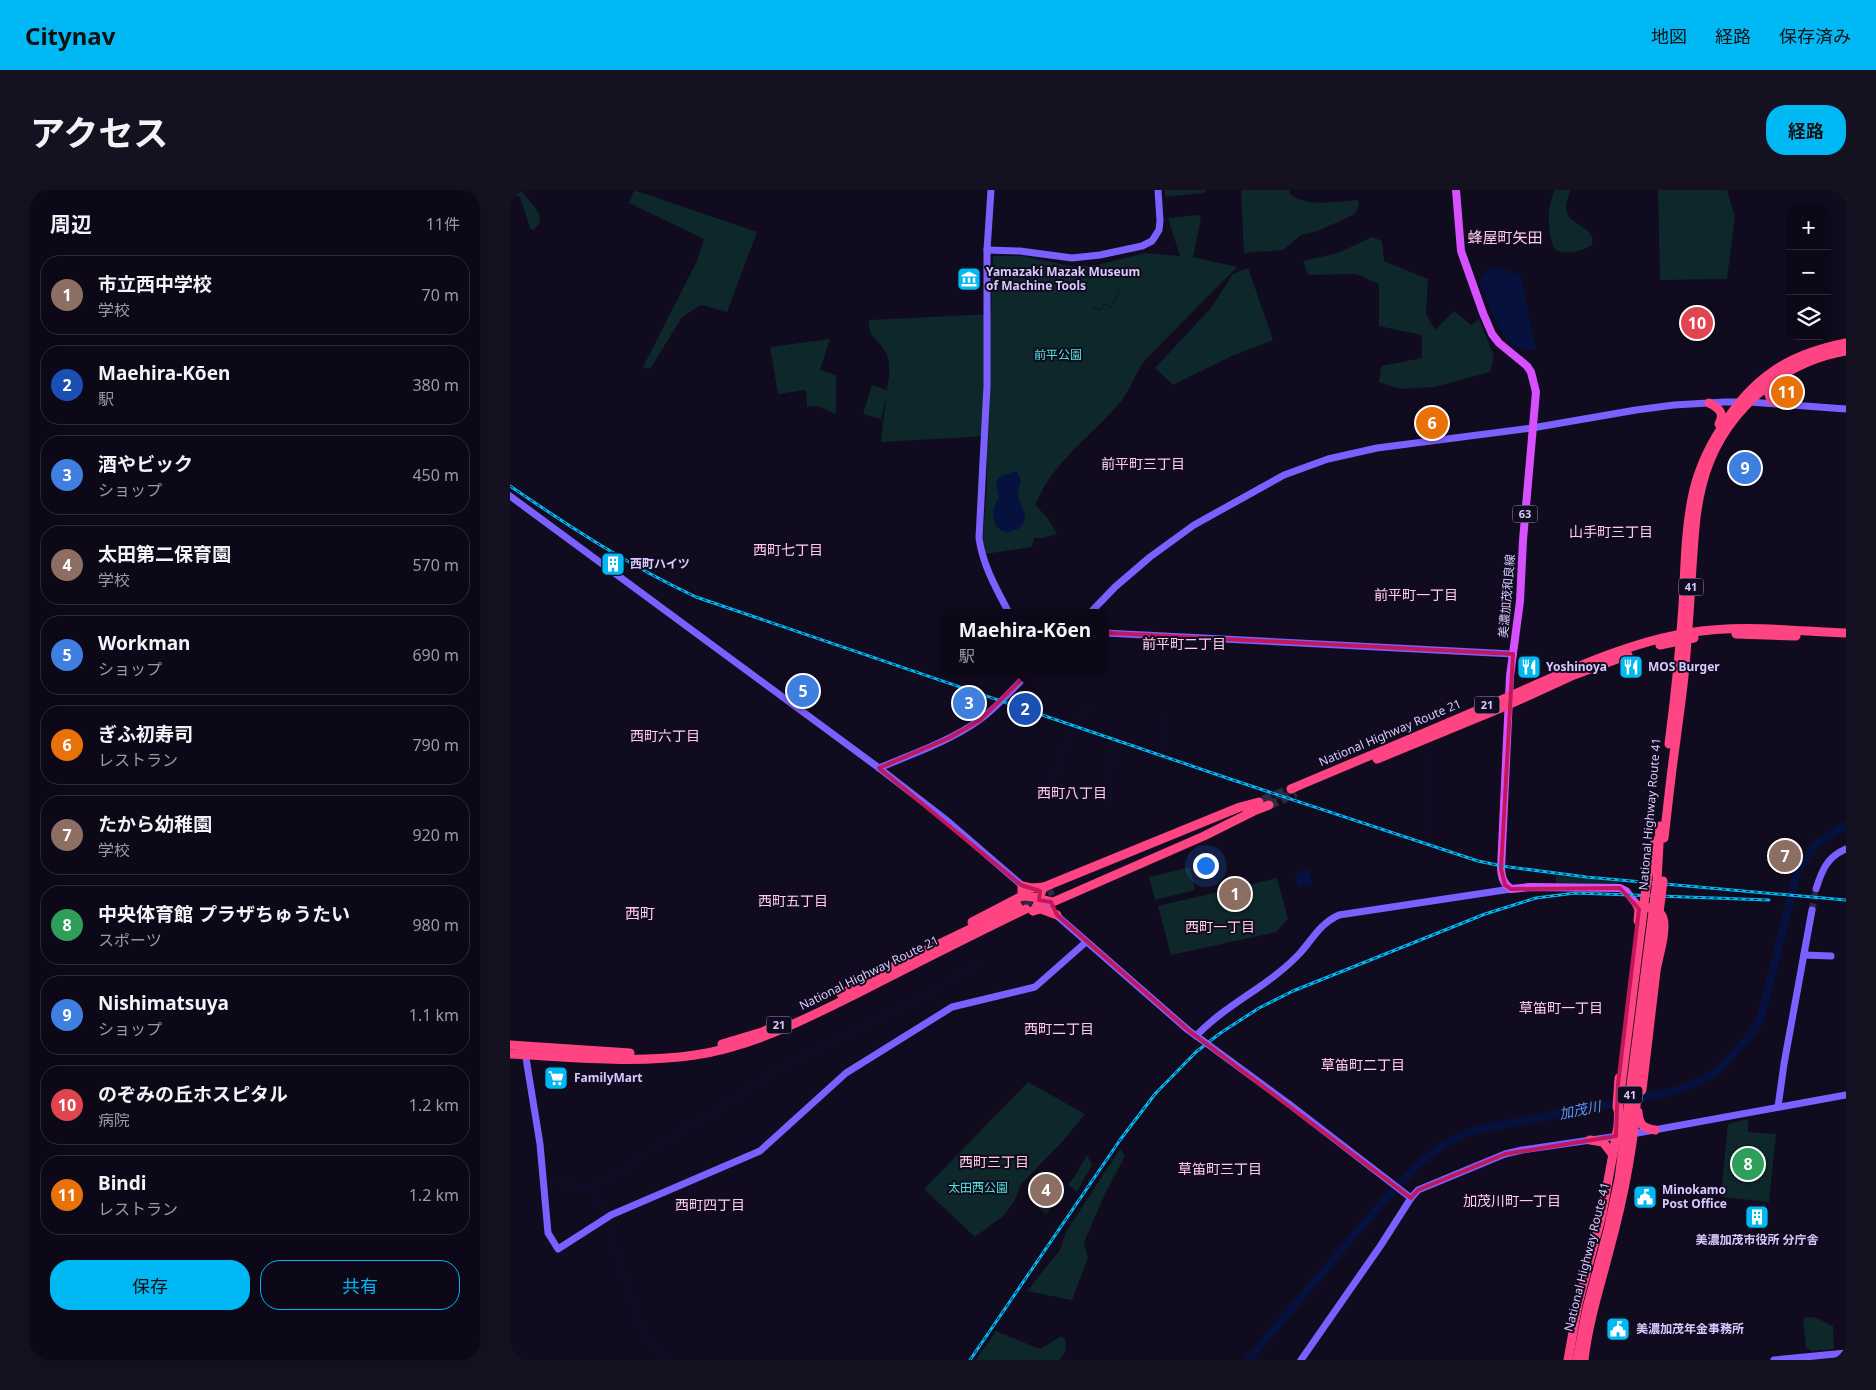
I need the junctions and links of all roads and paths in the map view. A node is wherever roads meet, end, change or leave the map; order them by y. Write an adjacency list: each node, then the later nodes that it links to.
1 (991, 190): 4 (street)
2 (1158, 190): 4 (street)
3 (1456, 190): 13 (main road, 美濃加茂和良線 / 63)
4 (987, 250): 16 (street)
5 (1846, 343): 8 (highway, National Highway Route 41 / 41)
6 (1846, 351): 7 (highway, National Highway Route 41 / 41)
7 (1788, 373): 9 (highway, National Highway Route 41 / 41); 11 (highway)
8 (1739, 402): 9 (street); 10 (street); 14 (highway, National Highway Route 41 / 41)
9 (1749, 402): 11 (street); 20 (highway, National Highway Route 41 / 41)
10 (1709, 403): 13 (street); 14 (highway)
11 (1777, 404): 12 (street)
12 (1846, 409)
13 (1532, 428): 17 (street); 22 (main road, 美濃加茂和良線 / 63)
14 (1713, 441): 20 (highway, National Highway Route 41 / 41)
15 (510, 496): 25 (street)
16 (1008, 609)
17 (1094, 609)
18 (1109, 633): 22 (street)
19 (1846, 633): 20 (highway, National Highway Route 21 / 21)
20 (1684, 636): 21 (highway, National Highway Route 21 / 21); 24 (highway, National Highway Route 21 / 21); 26 (highway, National Highway Route 41 / 41)
21 (1846, 639)
22 (1513, 654): 24 (main road, 美濃加茂和良線 / 63)
23 (1028, 674): 25 (street)
24 (1508, 701): 27 (highway, National Highway Route 21 / 21); 32 (main road, 美濃加茂和良線 / 63)
25 (879, 768): 31 (street)
26 (1667, 785): 28 (highway, National Highway Route 41 / 41); 29 (highway, National Highway Route 41 / 41)
27 (1294, 791)
28 (1660, 826): 48 (highway, bridge); 61 (highway, National Highway Route 41 / 41, bridge)
29 (1664, 838): 49 (highway, bridge); 61 (highway, National Highway Route 41 / 41, bridge)
30 (1846, 849): 33 (street)
31 (1022, 886): 34 (highway); 35 (street); 36 (highway)
32 (1511, 889): 37 (main road); 43 (street)
33 (1816, 889)
34 (1051, 894): 34 (highway); 35 (highway); 35 (highway); 39 (highway)
35 (1040, 900): 36 (highway); 36 (highway); 39 (street)
36 (1026, 905): 39 (highway); 45 (highway, National Highway Route 21 / 21); 45 (highway, National Highway Route 21 / 21)
37 (1637, 905): 48 (highway); 49 (highway)
38 (1812, 910): 41 (street)
39 (1057, 915): 40 (street)
40 (1086, 942): 43 (street); 45 (street)
41 (1804, 955): 42 (street); 50 (street)
42 (1831, 956)
43 (1199, 1038): 57 (street, bridge)
44 (510, 1045): 45 (highway, National Highway Route 21 / 21)
45 (525, 1051): 46 (highway, National Highway Route 21 / 21)
46 (510, 1054)
47 (1846, 1095): 50 (street)
48 (1619, 1096): 53 (highway)
49 (1637, 1098): 51 (highway); 52 (highway); 53 (highway)
50 (1778, 1107): 51 (street)
51 (1655, 1130): 52 (street)
52 (1632, 1134): 53 (street); 56 (highway); 62 (highway)
53 (1616, 1136): 54 (street); 55 (highway)
54 (1590, 1140): 55 (highway); 57 (street)
55 (1613, 1155): 56 (highway)
56 (1606, 1190): 60 (highway)
57 (1411, 1198): 59 (street)
58 (1846, 1353): 63 (street)
59 (1301, 1360)
60 (1568, 1360)
61 (1578, 1360)
62 (1584, 1360)
63 (1774, 1360)

